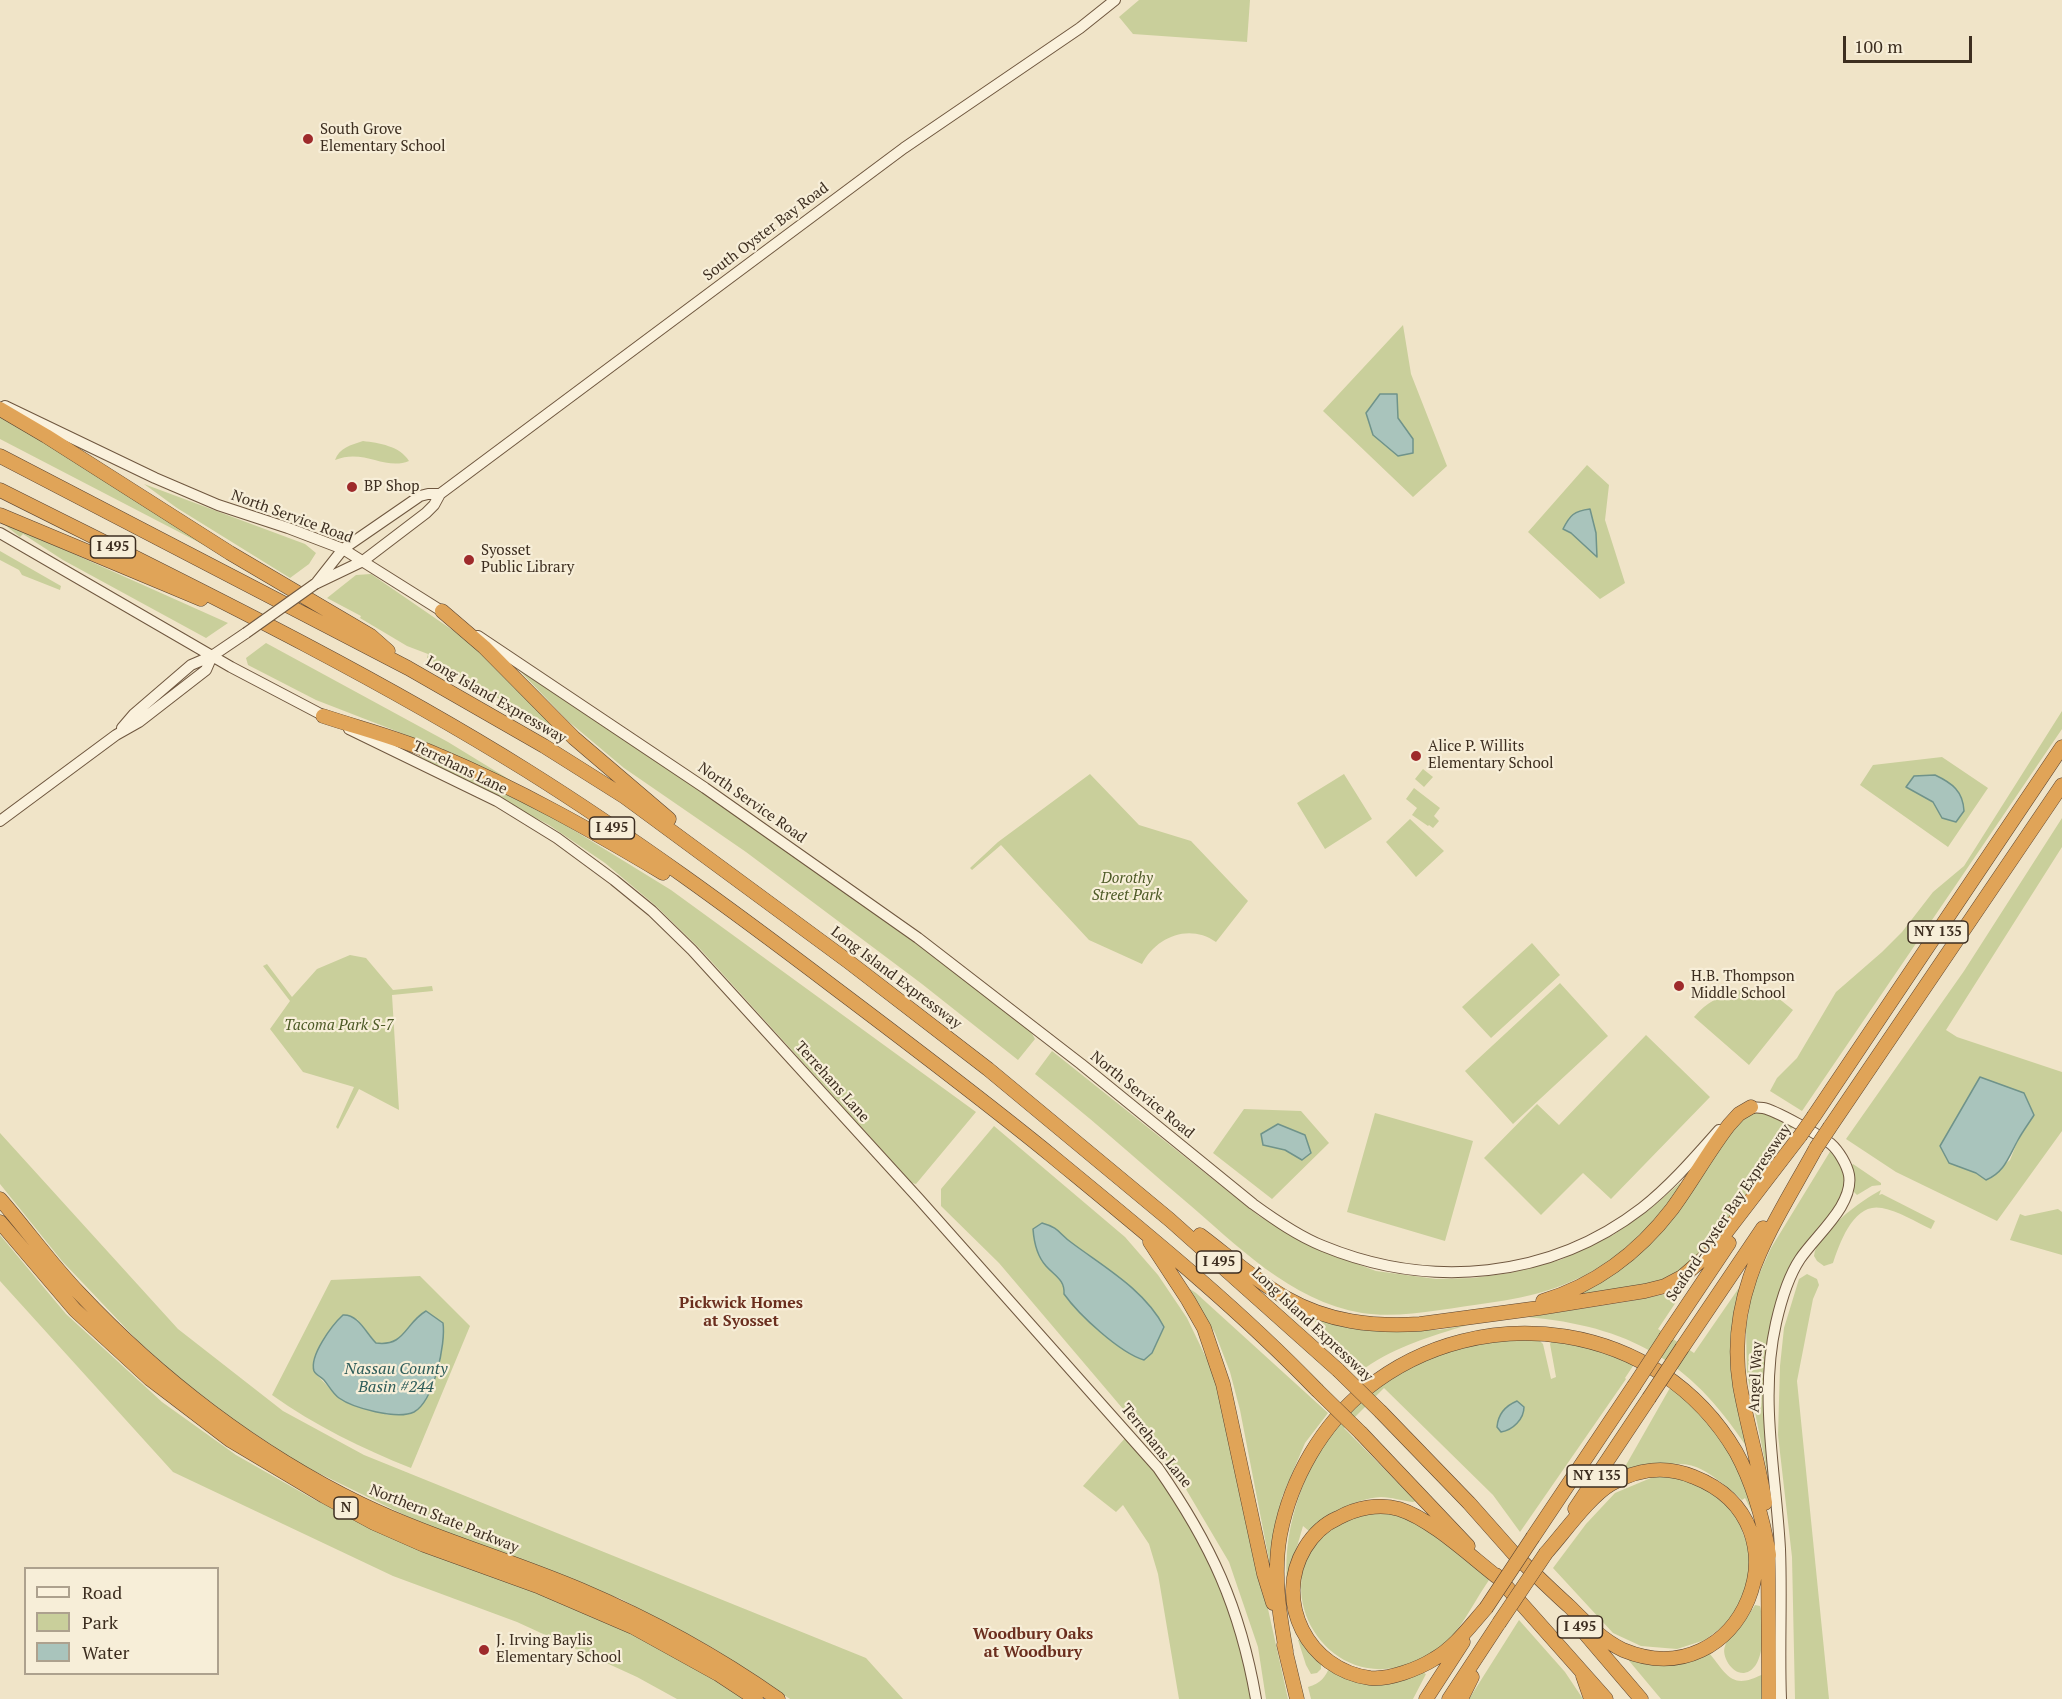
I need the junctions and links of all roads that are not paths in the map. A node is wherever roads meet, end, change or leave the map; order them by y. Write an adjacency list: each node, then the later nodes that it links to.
1 (1115, 0): 6 (main road, South Oyster Bay Road)
2 (0, 403): 9 (main road, North Service Road)
3 (0, 409): 15 (highway)
4 (0, 456): 15 (highway, Long Island Expressway / I 495)
5 (0, 490): 12 (highway, I 495)
6 (440, 494): 9 (main road, South Oyster Bay Road); 10 (main road, South Oyster Bay Road)
7 (0, 515): 12 (highway)
8 (0, 533): 14 (main road, Terrehans Lane)
9 (344, 549): 10 (main road, North Service Road); 11 (main road, South Oyster Bay Road)
10 (363, 561): 11 (main road, South Oyster Bay Road); 13 (main road, North Service Road)
11 (315, 584): 14 (main road, South Oyster Bay Road, bridge)
12 (227, 604): 21 (highway, I 495)
13 (442, 611): 20 (highway); 22 (main road, North Service Road)
14 (212, 656): 16 (main road, Terrehans Lane); 19 (main road, South Oyster Bay Road)
15 (408, 668): 20 (highway, Long Island Expressway / I 495)
16 (323, 716): 21 (highway); 40 (main road, Terrehans Lane)
17 (2062, 747): 23 (highway, Seaford-Oyster Bay Expressway / NY 135, bridge)
18 (2062, 785): 24 (highway, NY 135, bridge)
19 (0, 821)
20 (777, 908): 25 (highway, Long Island Expressway / I 495)
21 (759, 930): 28 (highway, I 495)
22 (1751, 1107): 29 (highway); 49 (main road, Angel Way)
23 (1800, 1136): 29 (highway); 34 (highway, Seaford-Oyster Bay Expressway / NY 135, bridge)
24 (1816, 1148): 30 (highway, NY 135, bridge); 31 (highway)
25 (1098, 1159): 29 (highway); 32 (highway, Long Island Expressway / I 495, bridge)
26 (1, 1200): 39 (highway, Northern State Parkway / N)
27 (0, 1222): 38 (highway, Northern State Parkway / N)
28 (1142, 1230): 33 (highway, I 495, bridge); 36 (highway)
29 (1458, 1318)
30 (1546, 1553): 32 (highway); 35 (highway, NY 135, bridge)
31 (1769, 1555): 36 (highway); 48 (highway)
32 (1517, 1557): 47 (highway, Long Island Expressway / I 495)
33 (1496, 1576): 34 (highway); 37 (highway, I 495)
34 (1486, 1608): 42 (highway, Seaford-Oyster Bay Expressway / NY 135)
35 (1499, 1623): 43 (highway, NY 135); 44 (highway)
36 (1286, 1651): 41 (highway)
37 (1582, 1671): 45 (highway); 46 (highway, I 495)
38 (756, 1699)
39 (778, 1699)
40 (1256, 1699)
41 (1298, 1699)
42 (1426, 1699)
43 (1449, 1699)
44 (1461, 1699)
45 (1591, 1699)
46 (1606, 1699)
47 (1641, 1699)
48 (1769, 1699)
49 (1781, 1699)

